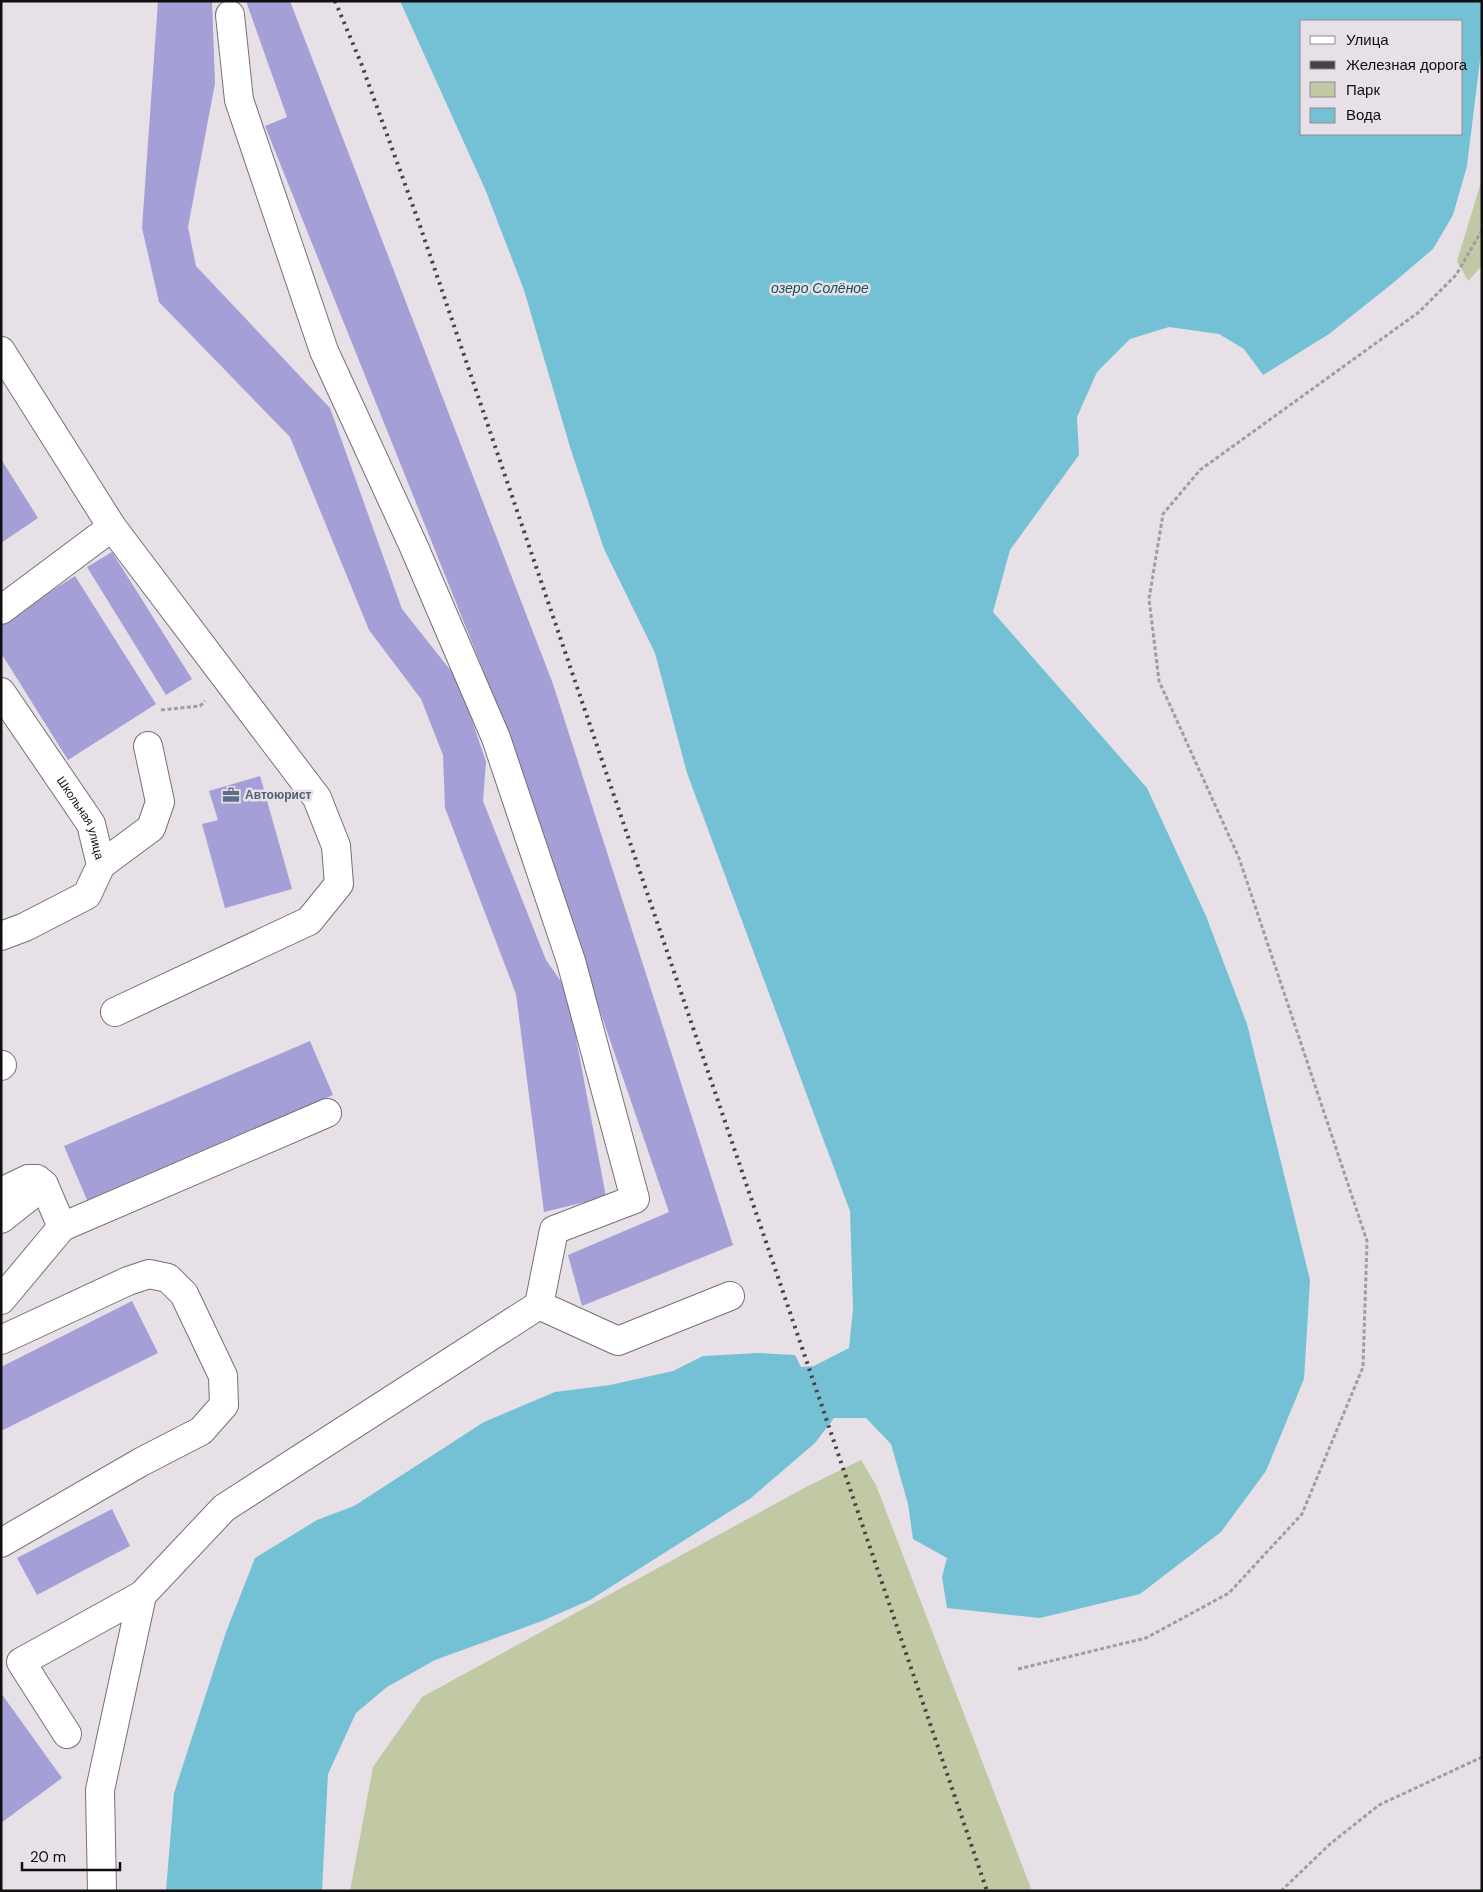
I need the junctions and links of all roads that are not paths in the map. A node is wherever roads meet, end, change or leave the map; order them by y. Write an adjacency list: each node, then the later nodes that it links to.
1 (230, 15): 17 (street)
2 (1, 351): 3 (street)
3 (112, 527): 4 (street); 9 (street)
4 (1, 610)
5 (1, 692): 7 (street, Школьная улица)
6 (148, 746): 7 (street)
7 (101, 865): 8 (street, Школьная улица)
8 (1, 936)
9 (115, 1012)
10 (327, 1113): 14 (street)
11 (44, 1185): 12 (street); 13 (street); 14 (street)
12 (1, 1192)
13 (1, 1219)
14 (62, 1227): 16 (street)
15 (730, 1296): 17 (street)
16 (1, 1300)
17 (539, 1305): 20 (street)
18 (1, 1340): 19 (street)
19 (1, 1543)
20 (142, 1595): 21 (street); 22 (street)
21 (67, 1734)
22 (102, 1891)

